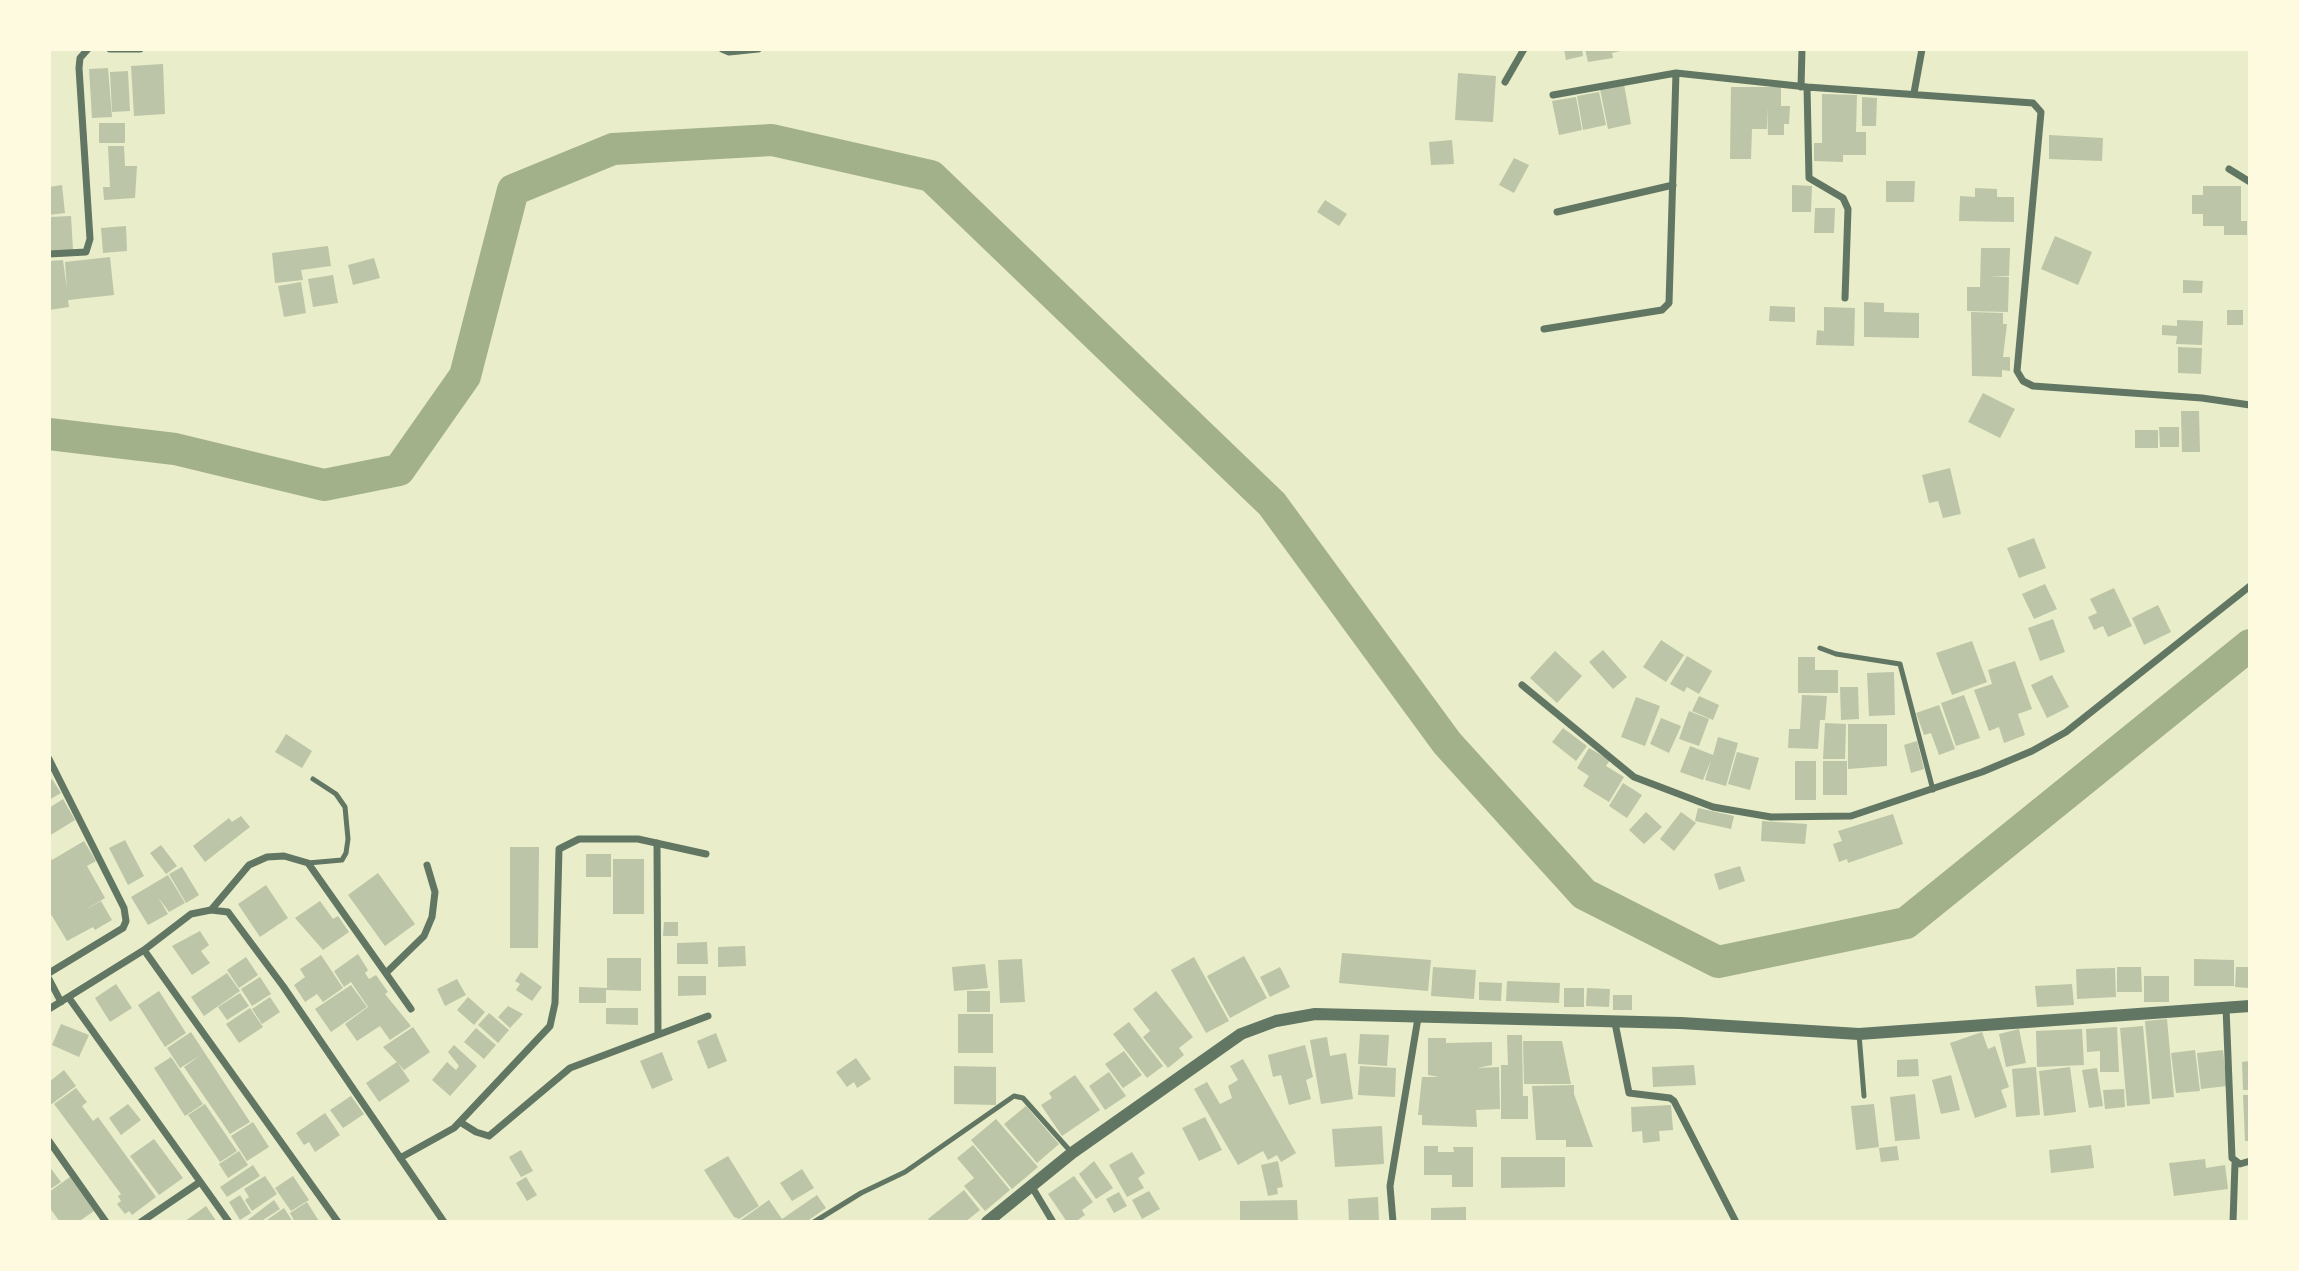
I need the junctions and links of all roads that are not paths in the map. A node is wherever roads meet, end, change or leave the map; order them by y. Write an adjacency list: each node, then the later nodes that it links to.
1 (88, 49): 18 (street)
2 (110, 49): 3 (street)
3 (141, 49)
4 (722, 49): 5 (street)
5 (758, 49)
6 (1524, 49): 10 (street)
7 (1802, 49): 11 (street)
8 (1922, 49): 12 (street)
9 (1676, 73): 11 (street); 13 (street); 16 (street)
10 (1505, 82)
11 (1804, 87): 12 (street); 19 (street)
12 (1914, 93): 21 (street)
13 (1553, 94)
14 (2229, 169): 15 (street)
15 (2250, 182)
16 (1673, 185): 17 (street); 20 (street)
17 (1557, 212)
18 (49, 254)
19 (1845, 298)
20 (1544, 329)
21 (2250, 405)
22 (2250, 586): 27 (street)
23 (1820, 648): 27 (lane)
24 (1522, 685): 27 (street)
25 (49, 760): 34 (street)
26 (313, 779): 30 (lane)
27 (1933, 790)
28 (657, 843): 29 (street); 45 (street); 48 (street)
29 (706, 854)
30 (308, 863): 32 (street); 35 (street)
31 (427, 865): 35 (street)
32 (211, 910): 33 (street); 51 (street)
33 (144, 950): 37 (street); 59 (street)
34 (49, 973)
35 (386, 973): 41 (street)
36 (49, 979): 37 (street)
37 (65, 1000): 40 (street); 54 (street)
38 (2250, 1006): 39 (street)
39 (2226, 1007): 46 (street); 53 (street)
40 (49, 1009)
41 (411, 1009)
42 (708, 1016): 45 (street)
43 (1418, 1018): 44 (street); 50 (street); 64 (street)
44 (1615, 1023): 46 (street); 65 (street)
45 (659, 1034): 48 (street)
46 (1859, 1034): 47 (lane)
47 (1864, 1096)
48 (460, 1122): 51 (street)
49 (49, 1141): 56 (street)
50 (1072, 1153): 55 (street); 61 (lane)
51 (400, 1158): 60 (street)
52 (2250, 1161): 53 (street)
53 (2235, 1163): 66 (street)
54 (200, 1182): 57 (street); 58 (street)
55 (1032, 1187): 62 (street); 63 (street)
56 (106, 1222)
57 (141, 1222)
58 (229, 1222)
59 (338, 1222)
60 (444, 1222)
61 (814, 1222)
62 (987, 1222)
63 (1053, 1222)
64 (1393, 1222)
65 (1737, 1222)
66 (2233, 1222)

